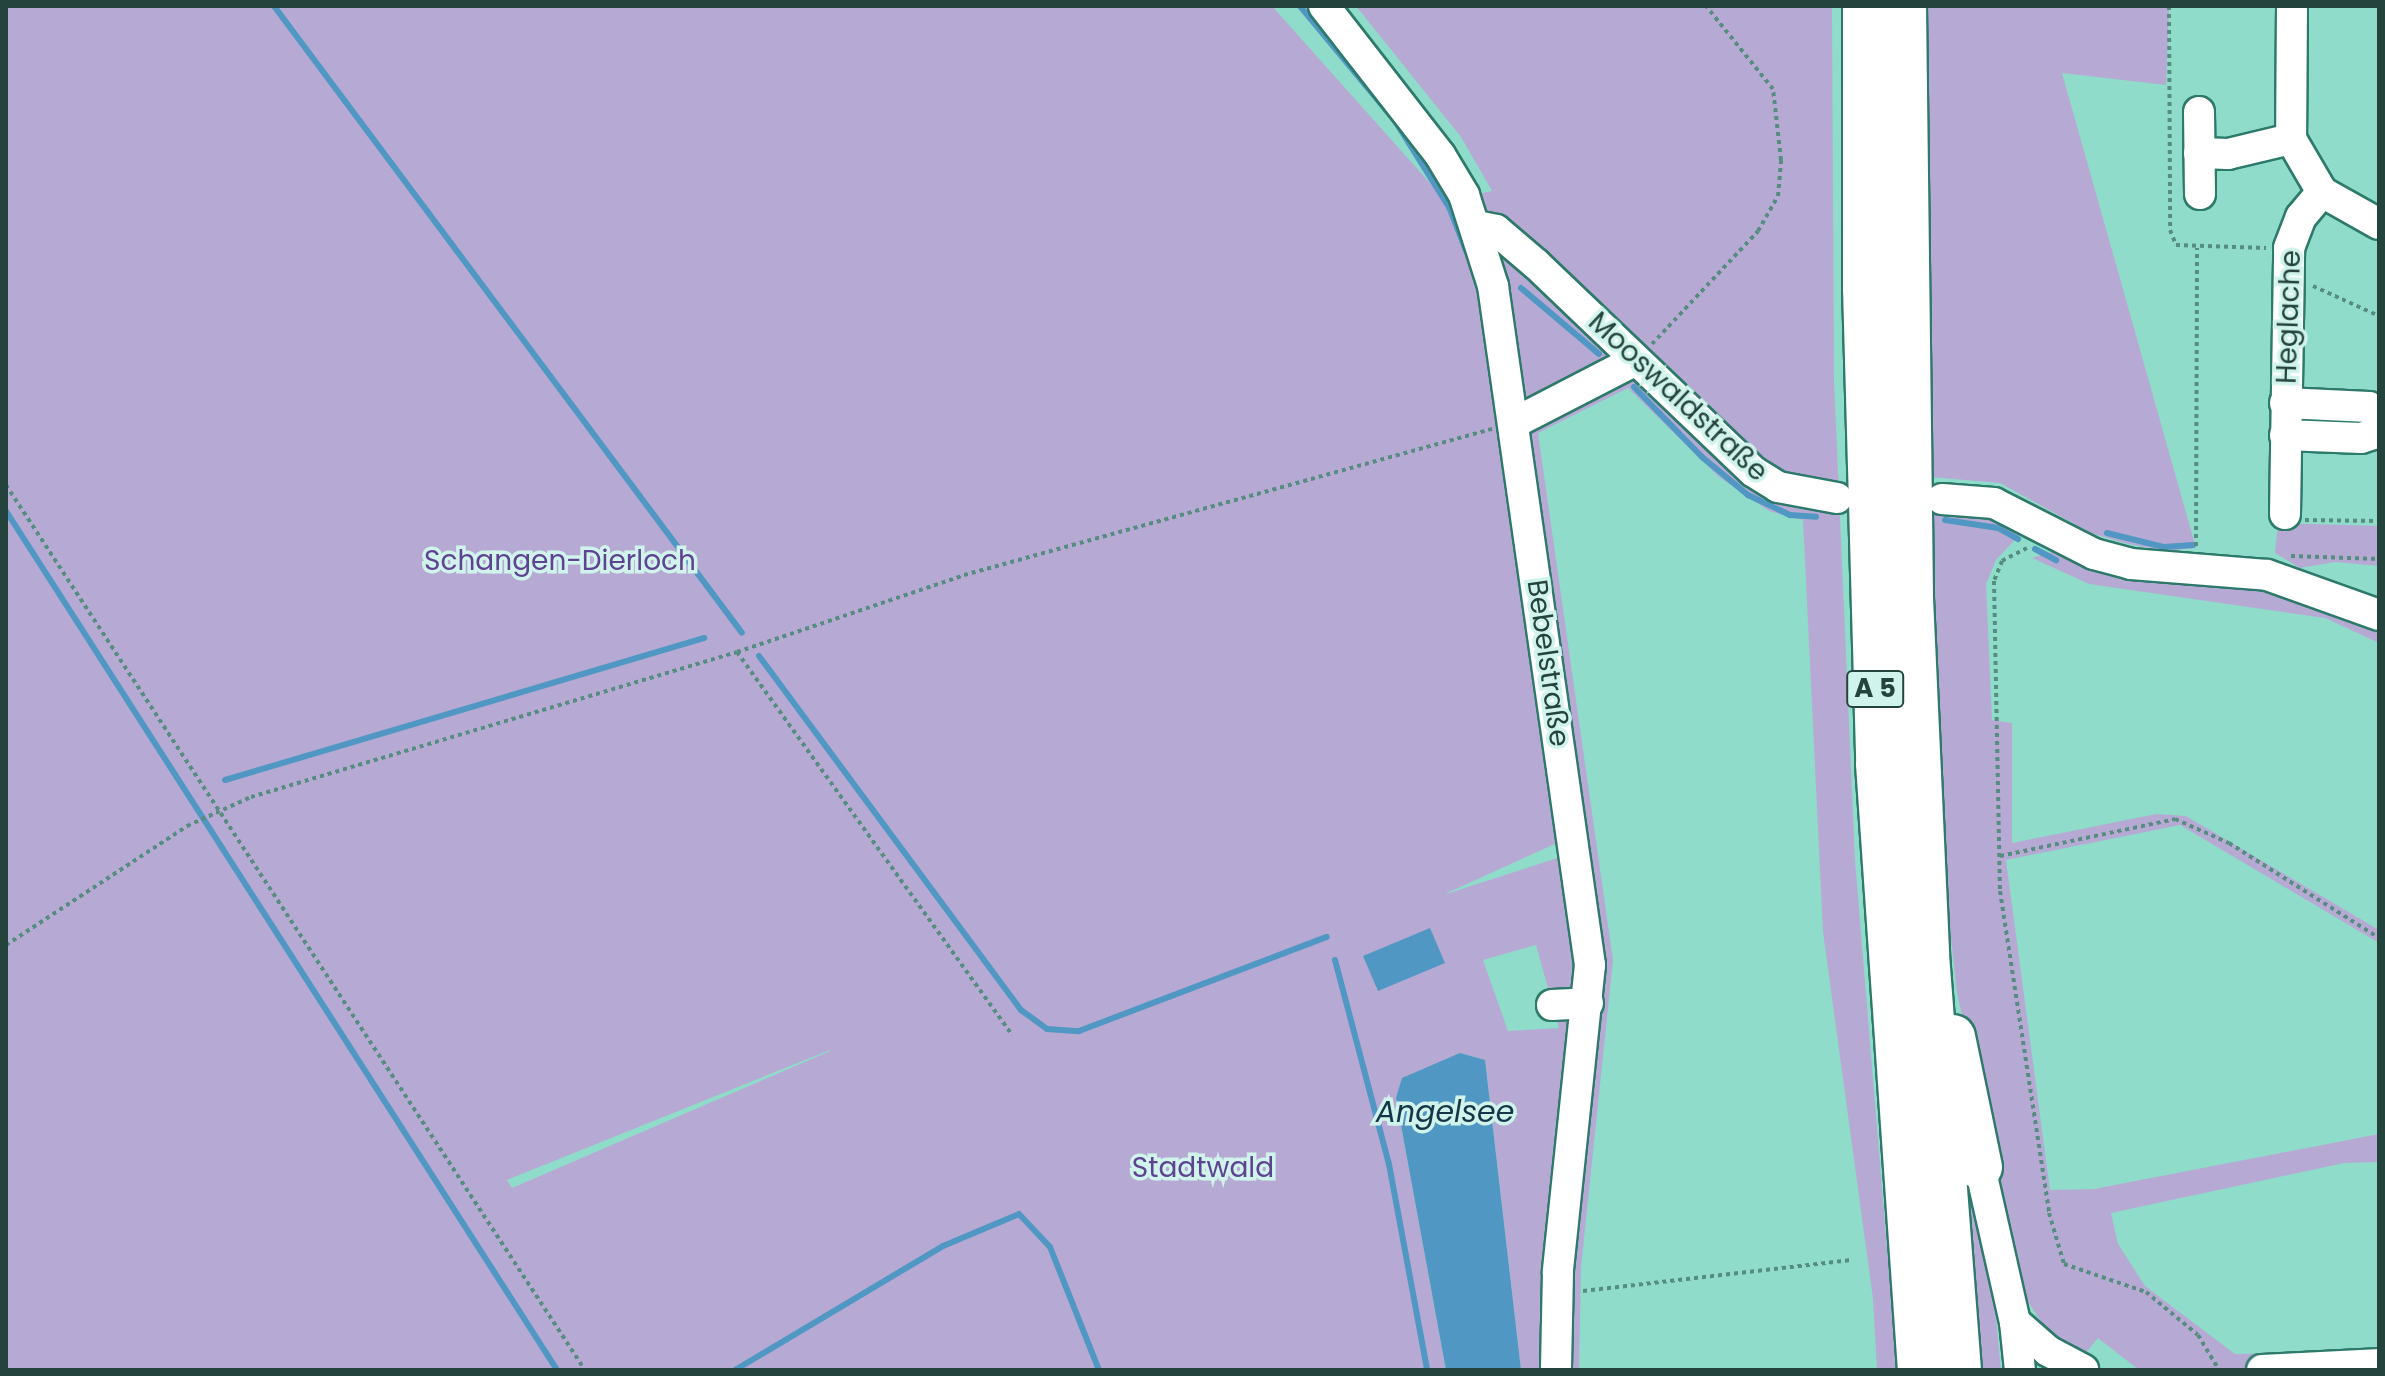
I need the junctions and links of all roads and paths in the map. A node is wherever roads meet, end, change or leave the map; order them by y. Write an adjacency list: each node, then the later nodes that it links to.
1 (1324, 6): 14 (street, Bebelstraße)
2 (1706, 6): 20 (path)
3 (1865, 6): 52 (highway, A 5)
4 (1904, 6): 41 (highway, A 5)
5 (2033, 6): 6 (path)
6 (2081, 6)
7 (2292, 6): 9 (street)
8 (2199, 112): 10 (street)
9 (2291, 139): 10 (street); 11 (street)
10 (2199, 153): 12 (street)
11 (2322, 192): 13 (street); 21 (street, Heglache)
12 (2200, 194)
13 (2379, 224)
14 (1476, 226): 16 (street, Bebelstraße); 17 (street, Mooswaldstraße)
15 (2197, 248): 33 (path)
16 (1489, 262): 17 (street); 23 (street, Bebelstraße)
17 (1536, 264): 20 (street, Mooswaldstraße)
18 (2313, 286): 19 (path)
19 (2379, 316)
20 (1636, 360): 23 (street); 27 (street, Mooswaldstraße)
21 (2285, 403): 22 (street, Heglache); 25 (street, Heglache)
22 (2379, 417)
23 (1514, 423): 36 (path); 42 (street, Bebelstraße)
24 (2379, 432): 25 (street)
25 (2285, 435): 29 (street, Heglache)
26 (6, 485): 37 (path)
27 (1837, 498)
28 (1942, 499): 31 (street)
29 (2285, 514): 30 (path)
30 (2379, 521)
31 (2047, 533): 33 (street); 38 (path)
32 (2379, 559): 34 (path)
33 (2198, 568): 34 (street)
34 (2267, 575): 35 (street)
35 (2379, 615)
36 (737, 652): 37 (path); 44 (path)
37 (221, 807): 40 (path); 50 (path)
38 (2000, 856): 39 (path); 56 (path)
39 (2379, 938)
40 (6, 945)
41 (1927, 955): 45 (highway); 53 (highway, A 5)
42 (1588, 1003): 43 (street); 51 (street, Bebelstraße)
43 (1552, 1005)
44 (1012, 1035)
45 (1980, 1167): 48 (street)
46 (1851, 1260): 47 (path)
47 (1584, 1290)
48 (2015, 1322): 54 (street); 55 (street)
49 (2379, 1364): 57 (street)
50 (585, 1370)
51 (1556, 1370)
52 (1920, 1370)
53 (1959, 1370)
54 (2020, 1370)
55 (2083, 1370)
56 (2219, 1370)
57 (2262, 1370)

